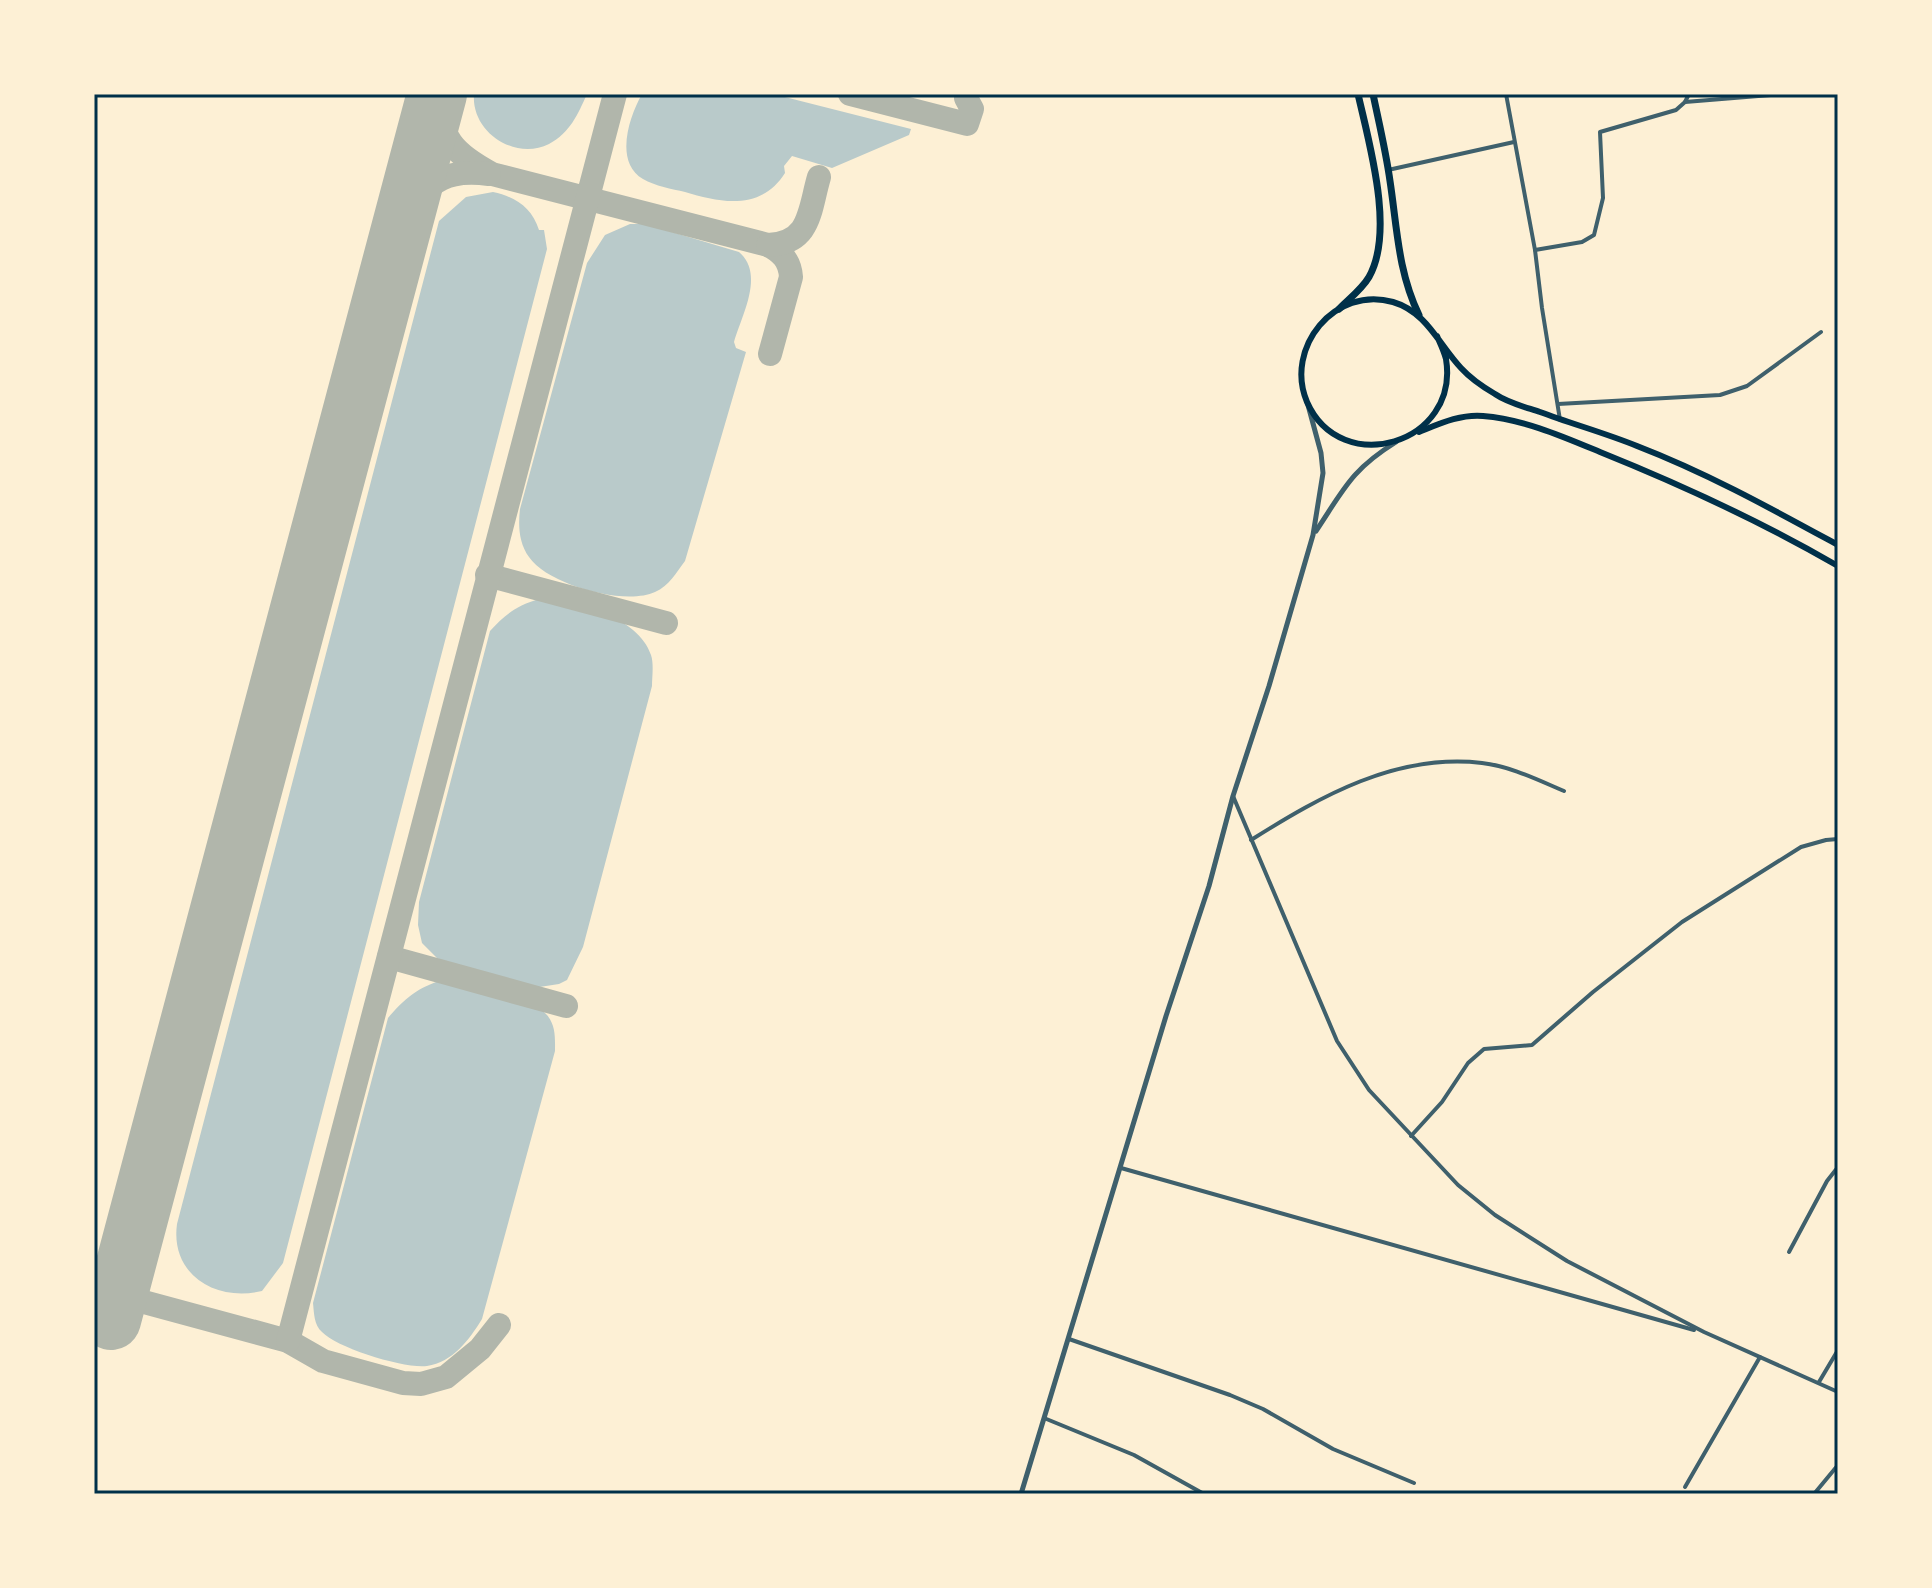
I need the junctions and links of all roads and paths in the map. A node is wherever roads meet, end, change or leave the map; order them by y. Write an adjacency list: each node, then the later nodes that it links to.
1 (1358, 94): 10 (highway)
2 (1373, 94): 8 (highway)
3 (1506, 94): 7 (street)
4 (1689, 94): 6 (street)
5 (1782, 94): 6 (street)
6 (1685, 102): 9 (street)
7 (1514, 142): 8 (street); 9 (street)
8 (1388, 170): 11 (highway)
9 (1535, 250): 15 (street)
10 (1339, 309): 11 (main road); 14 (main road)
11 (1419, 315): 13 (main road)
12 (1821, 332): 15 (street)
13 (1437, 336): 16 (main road); 17 (main road)
14 (1308, 404): 18 (main road); 19 (street)
15 (1558, 404): 16 (street)
16 (1560, 420): 20 (main road)
17 (1411, 435): 18 (main road); 21 (main road)
18 (1398, 441): 19 (street)
19 (1313, 535): 23 (street)
20 (1838, 545)
21 (1838, 566)
22 (1564, 791): 25 (street)
23 (1233, 796): 25 (street); 28 (street)
24 (1838, 839): 26 (street)
25 (1251, 840): 26 (street)
26 (1411, 1136): 30 (street)
27 (1838, 1167): 29 (street)
28 (1121, 1168): 30 (street); 31 (street)
29 (1789, 1252)
30 (1704, 1332): 33 (street)
31 (1069, 1339): 36 (street); 38 (street)
32 (1838, 1350): 34 (street)
33 (1761, 1356): 34 (street); 39 (street)
34 (1818, 1383): 35 (street)
35 (1838, 1392)
36 (1044, 1418): 40 (street); 41 (street)
37 (1838, 1465): 42 (street)
38 (1414, 1483)
39 (1685, 1487)
40 (1021, 1494)
41 (1204, 1494)
42 (1814, 1494)

